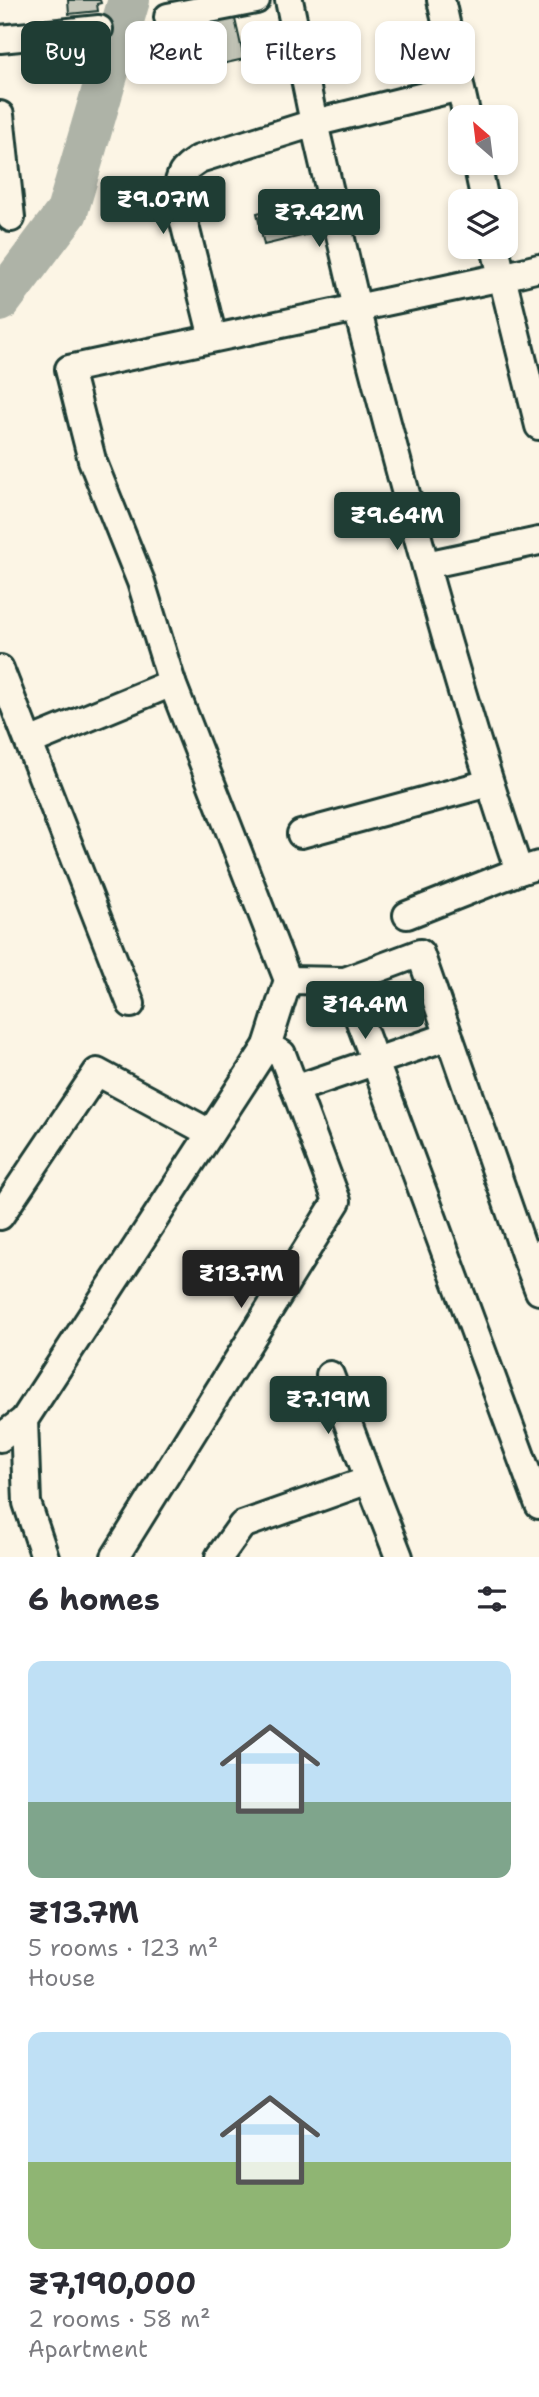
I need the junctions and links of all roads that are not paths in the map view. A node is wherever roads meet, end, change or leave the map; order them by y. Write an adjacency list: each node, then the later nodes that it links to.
1 (256, 0): 4 (street)
2 (289, 0): 10 (street)
3 (440, 0): 7 (street)
4 (169, 17)
5 (21, 37): 6 (street)
6 (0, 39)
7 (460, 87): 8 (street); 10 (street)
8 (464, 105)
9 (0, 115): 11 (street)
10 (314, 123): 15 (street); 16 (street)
11 (11, 218)
12 (498, 259): 14 (street)
13 (539, 268): 14 (street)
14 (502, 277): 15 (street); 17 (street)
15 (357, 308): 16 (street); 19 (street)
16 (213, 338): 21 (street)
17 (539, 426)
18 (539, 541): 19 (street)
19 (426, 565): 23 (street)
20 (0, 669): 22 (street)
21 (172, 683): 22 (street); 27 (street)
22 (29, 742): 29 (street)
23 (489, 783): 24 (street); 25 (street)
24 (301, 834)
25 (529, 868): 26 (street)
26 (407, 915)
27 (288, 980): 28 (street); 31 (street)
28 (345, 981): 30 (street); 32 (street)
29 (131, 1003)
30 (449, 1037): 32 (street); 36 (street)
31 (267, 1046): 33 (street); 34 (street)
32 (375, 1063): 33 (street); 43 (street)
33 (295, 1089): 45 (street)
34 (210, 1133): 35 (street); 39 (street)
35 (0, 1216)
36 (533, 1255): 37 (street)
37 (539, 1291)
38 (330, 1375): 42 (street)
39 (24, 1420): 40 (street); 41 (street)
40 (0, 1439): 41 (street)
41 (25, 1455): 44 (street)
42 (369, 1480): 46 (street); 47 (street)
43 (539, 1505)
44 (45, 1557)
45 (115, 1557)
46 (219, 1557)
47 (399, 1557)

